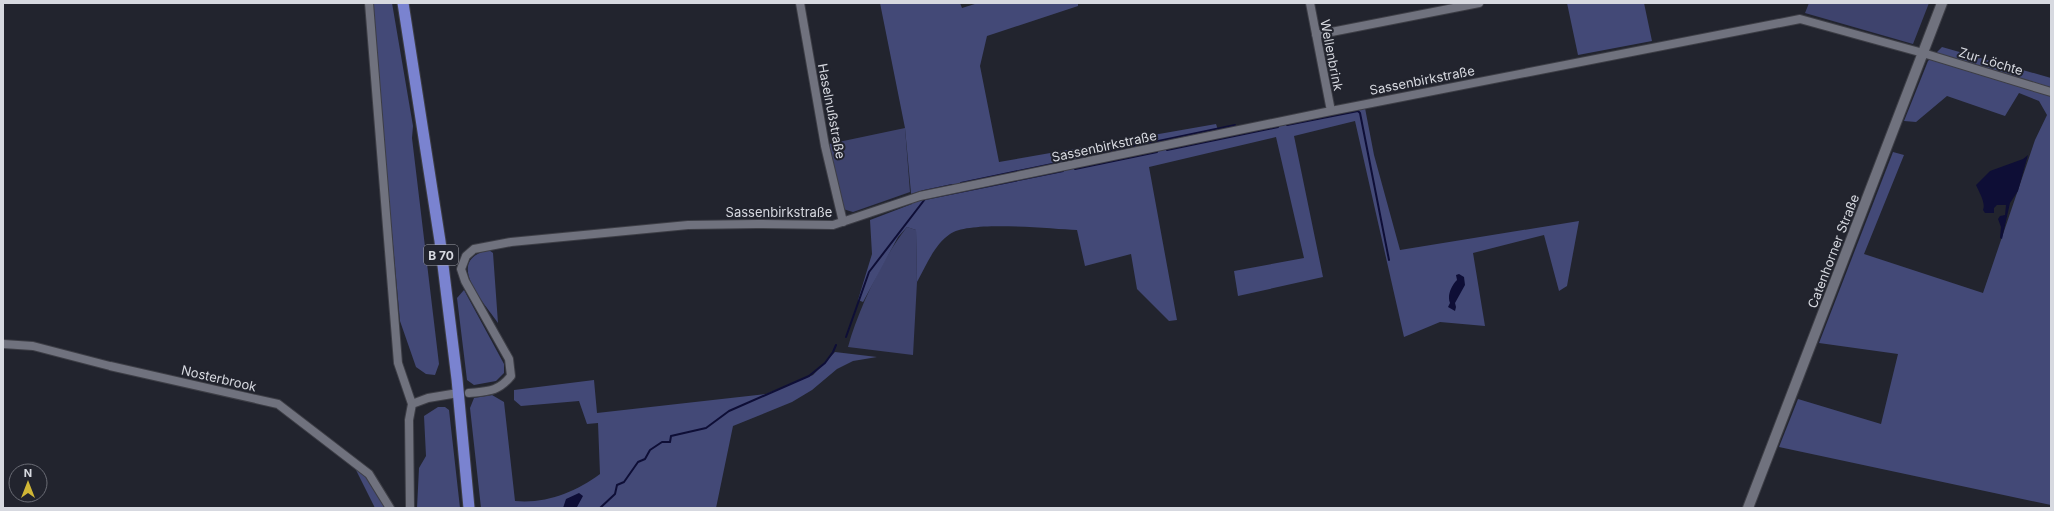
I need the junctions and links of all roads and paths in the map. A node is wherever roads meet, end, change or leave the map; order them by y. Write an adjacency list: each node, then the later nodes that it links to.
1 (369, 3): 15 (street)
2 (403, 3): 18 (highway, B 70)
3 (800, 3): 11 (street, Haselnußstraße)
4 (1310, 3): 7 (street, Wellenbrink)
5 (1479, 3): 7 (street)
6 (1942, 3): 8 (street, Catenhorner Straße)
7 (1316, 34): 10 (street, Wellenbrink)
8 (1923, 53): 9 (street, Zur Löchte); 10 (street, Sassenbirkstraße); 19 (street, Catenhorner Straße)
9 (2051, 92)
10 (1331, 111): 11 (street, Sassenbirkstraße)
11 (843, 222): 13 (street, Sassenbirkstraße)
12 (3, 344): 16 (street, Nosterbrook)
13 (469, 393)
14 (452, 394): 15 (street)
15 (412, 404): 17 (street)
16 (390, 508)
17 (410, 508)
18 (469, 508)
19 (1748, 508)

